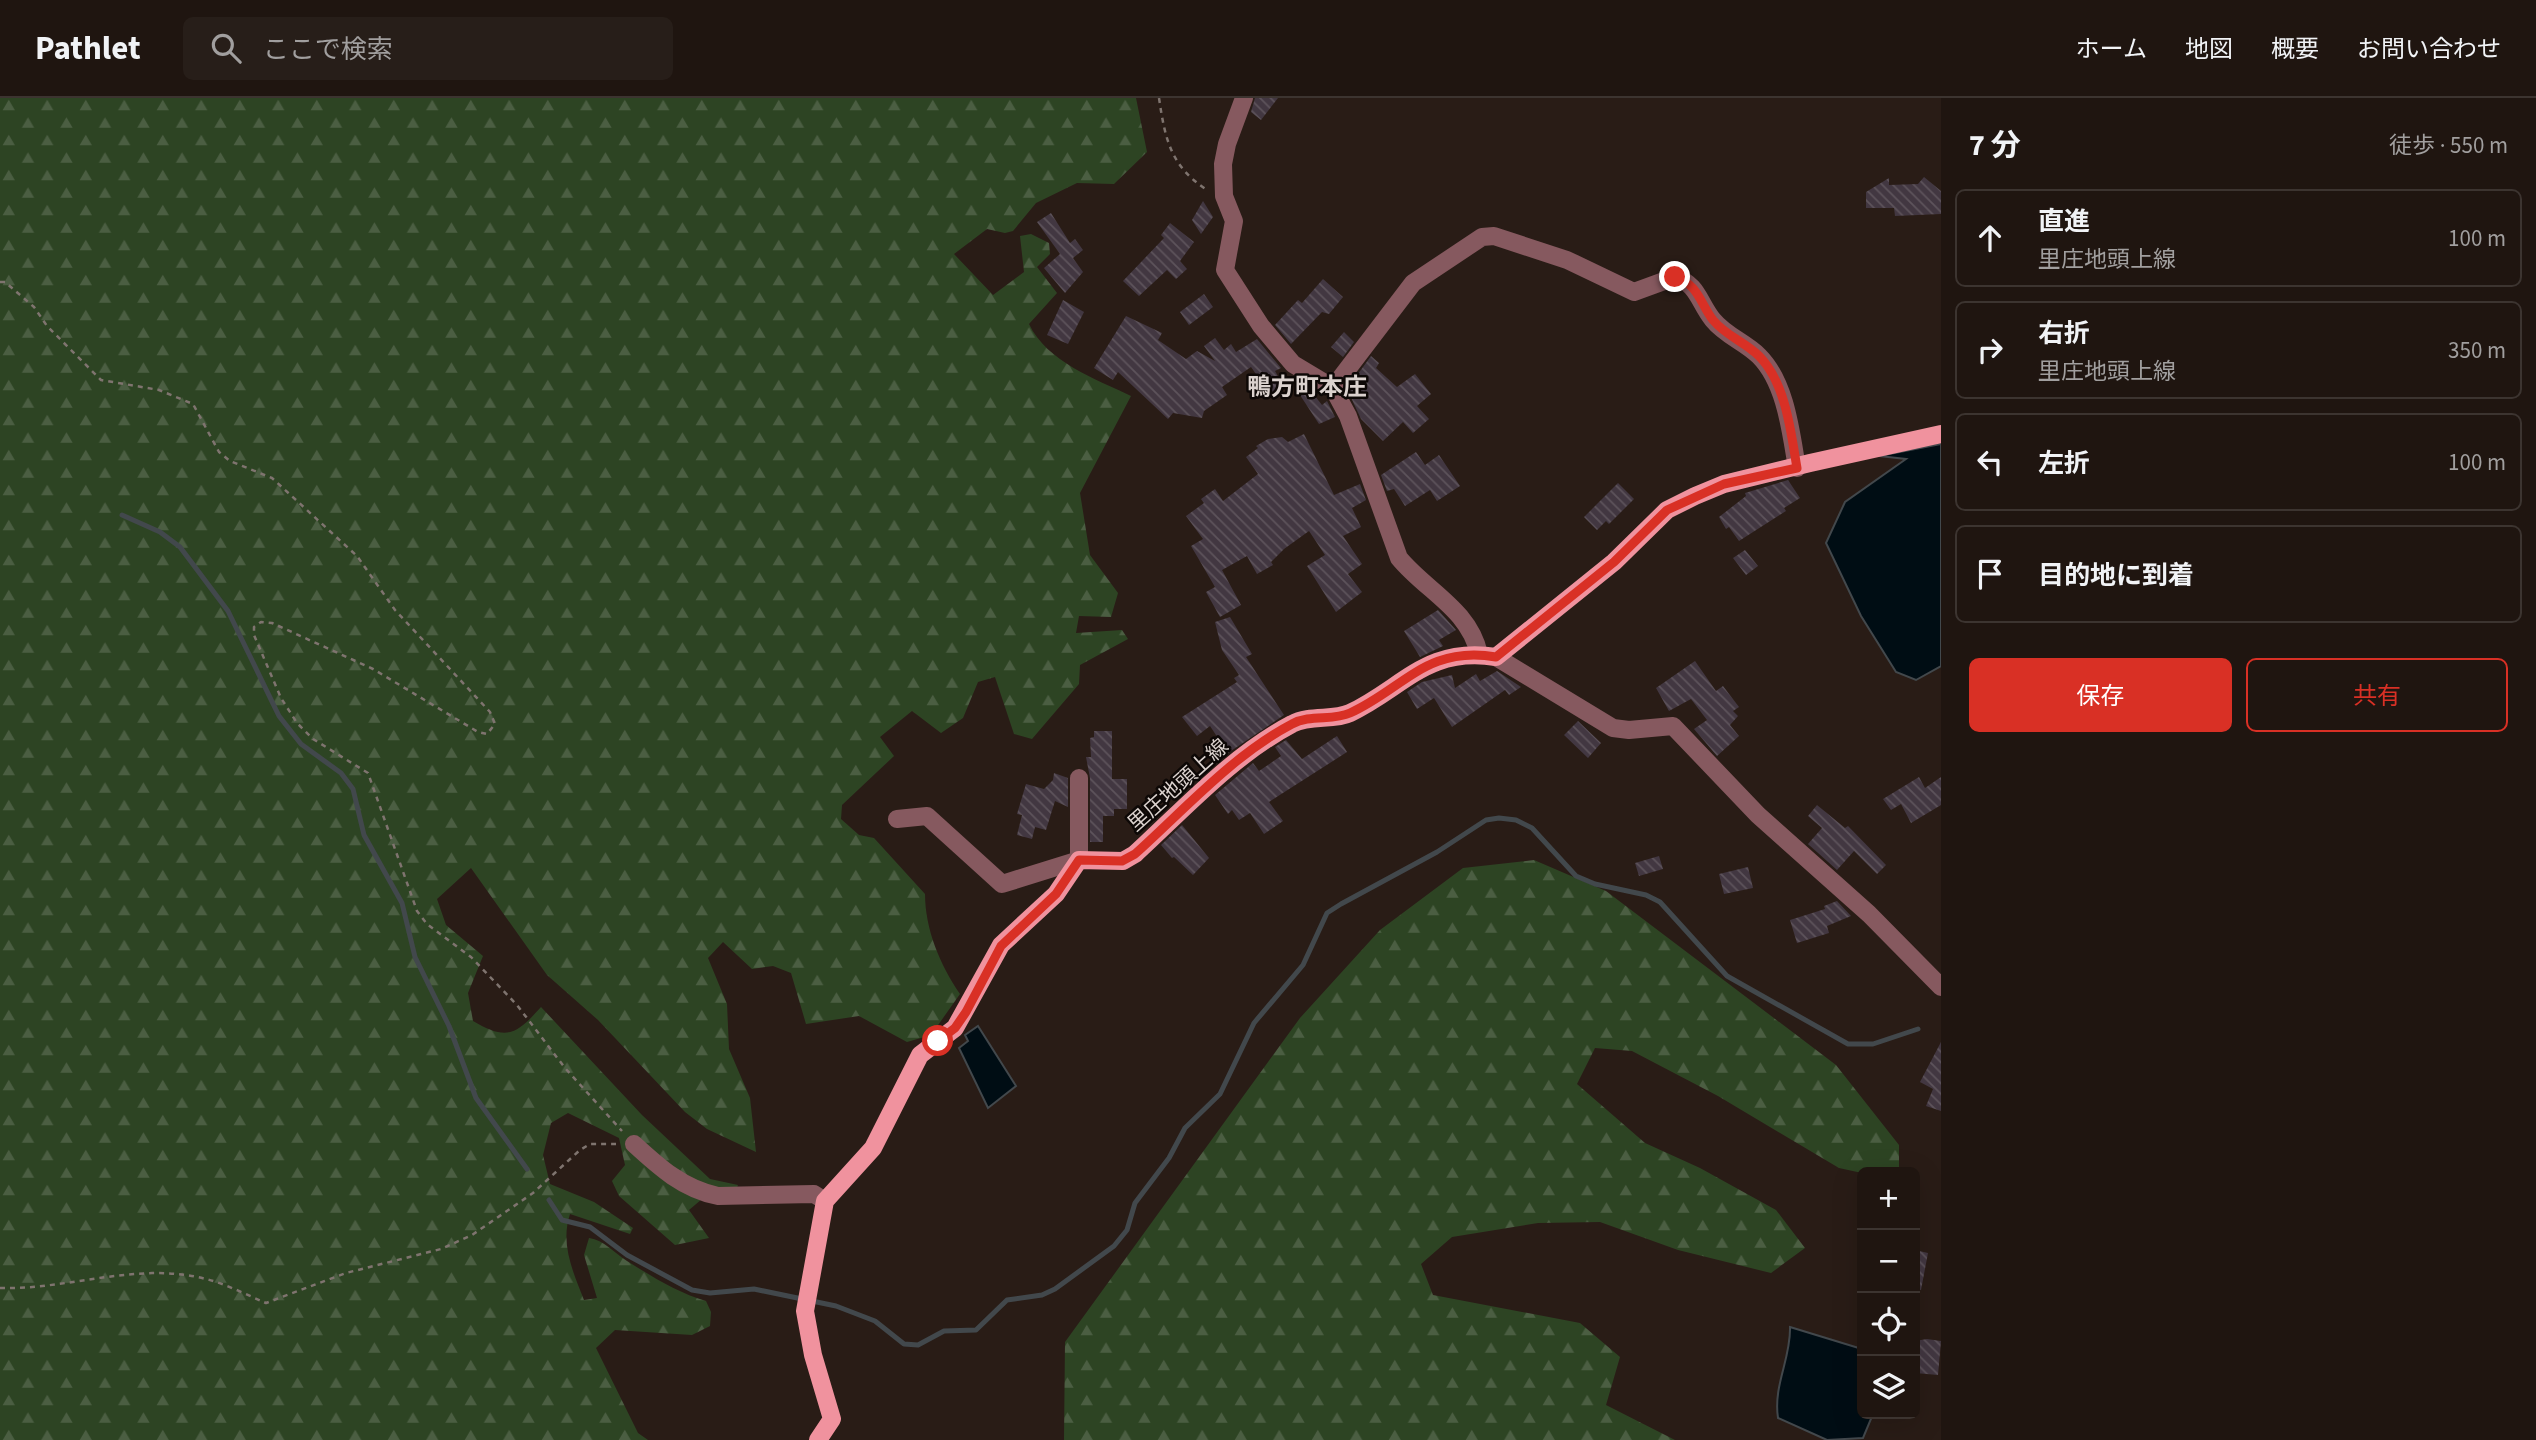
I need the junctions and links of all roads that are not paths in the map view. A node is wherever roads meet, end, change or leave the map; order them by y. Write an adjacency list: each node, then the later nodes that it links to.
1 (1244, 98): 2 (street)
2 (1333, 388): 4 (street); 5 (street)
3 (1941, 434): 4 (main road, 里庄地頭上線)
4 (1797, 468): 5 (main road, 里庄地頭上線)
5 (1487, 655): 8 (main road, 里庄地頭上線); 9 (street)
6 (1079, 778): 8 (street)
7 (897, 819): 8 (street)
8 (1079, 860): 11 (main road)
9 (1941, 987)
10 (634, 1144): 11 (street)
11 (825, 1200): 12 (main road)
12 (818, 1440)

